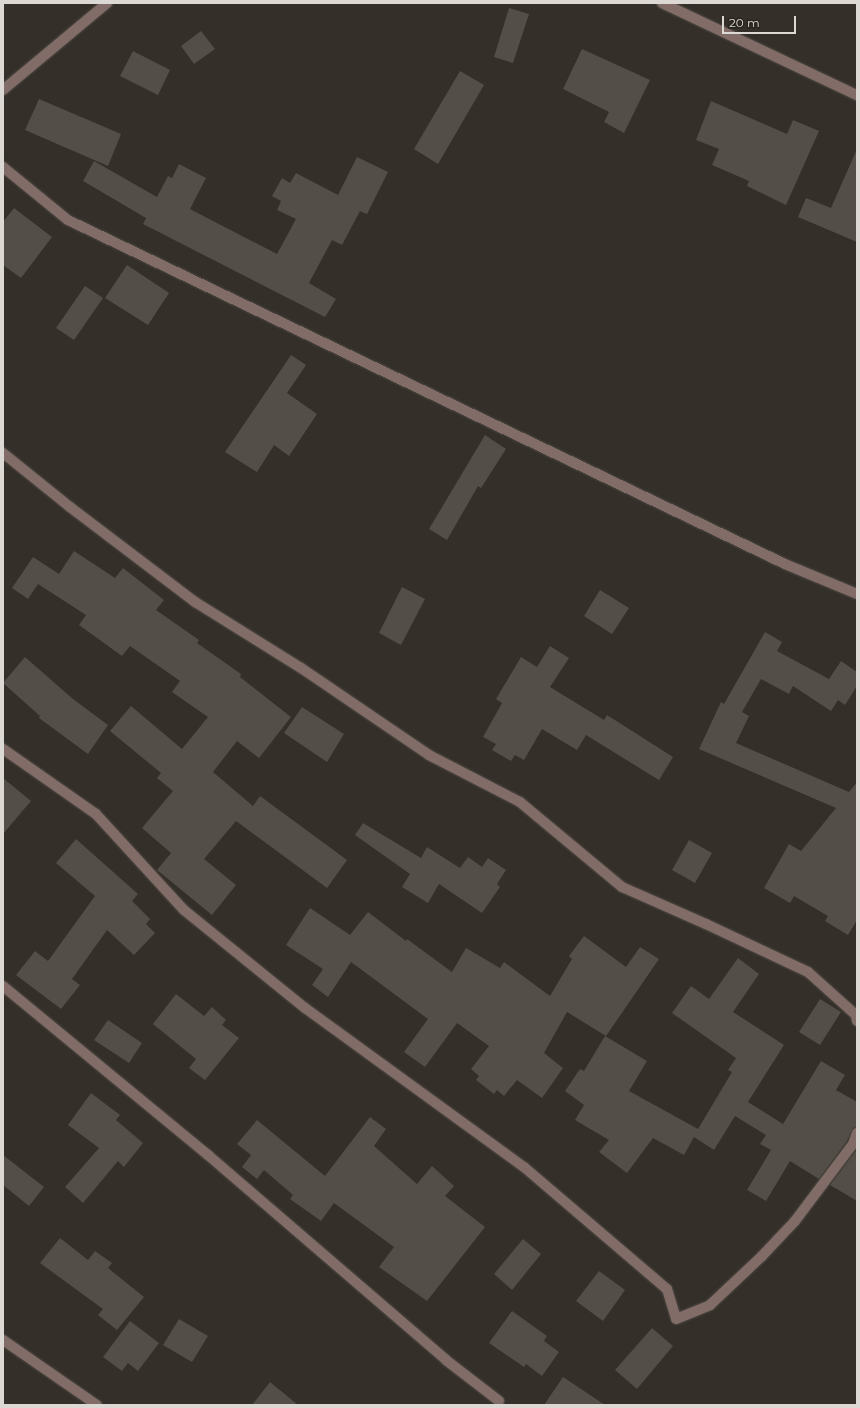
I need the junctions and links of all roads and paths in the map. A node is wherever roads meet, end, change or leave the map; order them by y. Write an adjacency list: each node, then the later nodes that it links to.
1 (107, 3): 3 (street)
2 (662, 3): 4 (street)
3 (3, 90)
4 (857, 95)
5 (3, 167): 7 (street)
6 (3, 453): 10 (street)
7 (857, 594)
8 (3, 749): 11 (street)
9 (3, 986): 13 (street)
10 (857, 1021)
11 (857, 1133)
12 (3, 1340): 14 (street)
13 (499, 1401)
14 (97, 1405)

